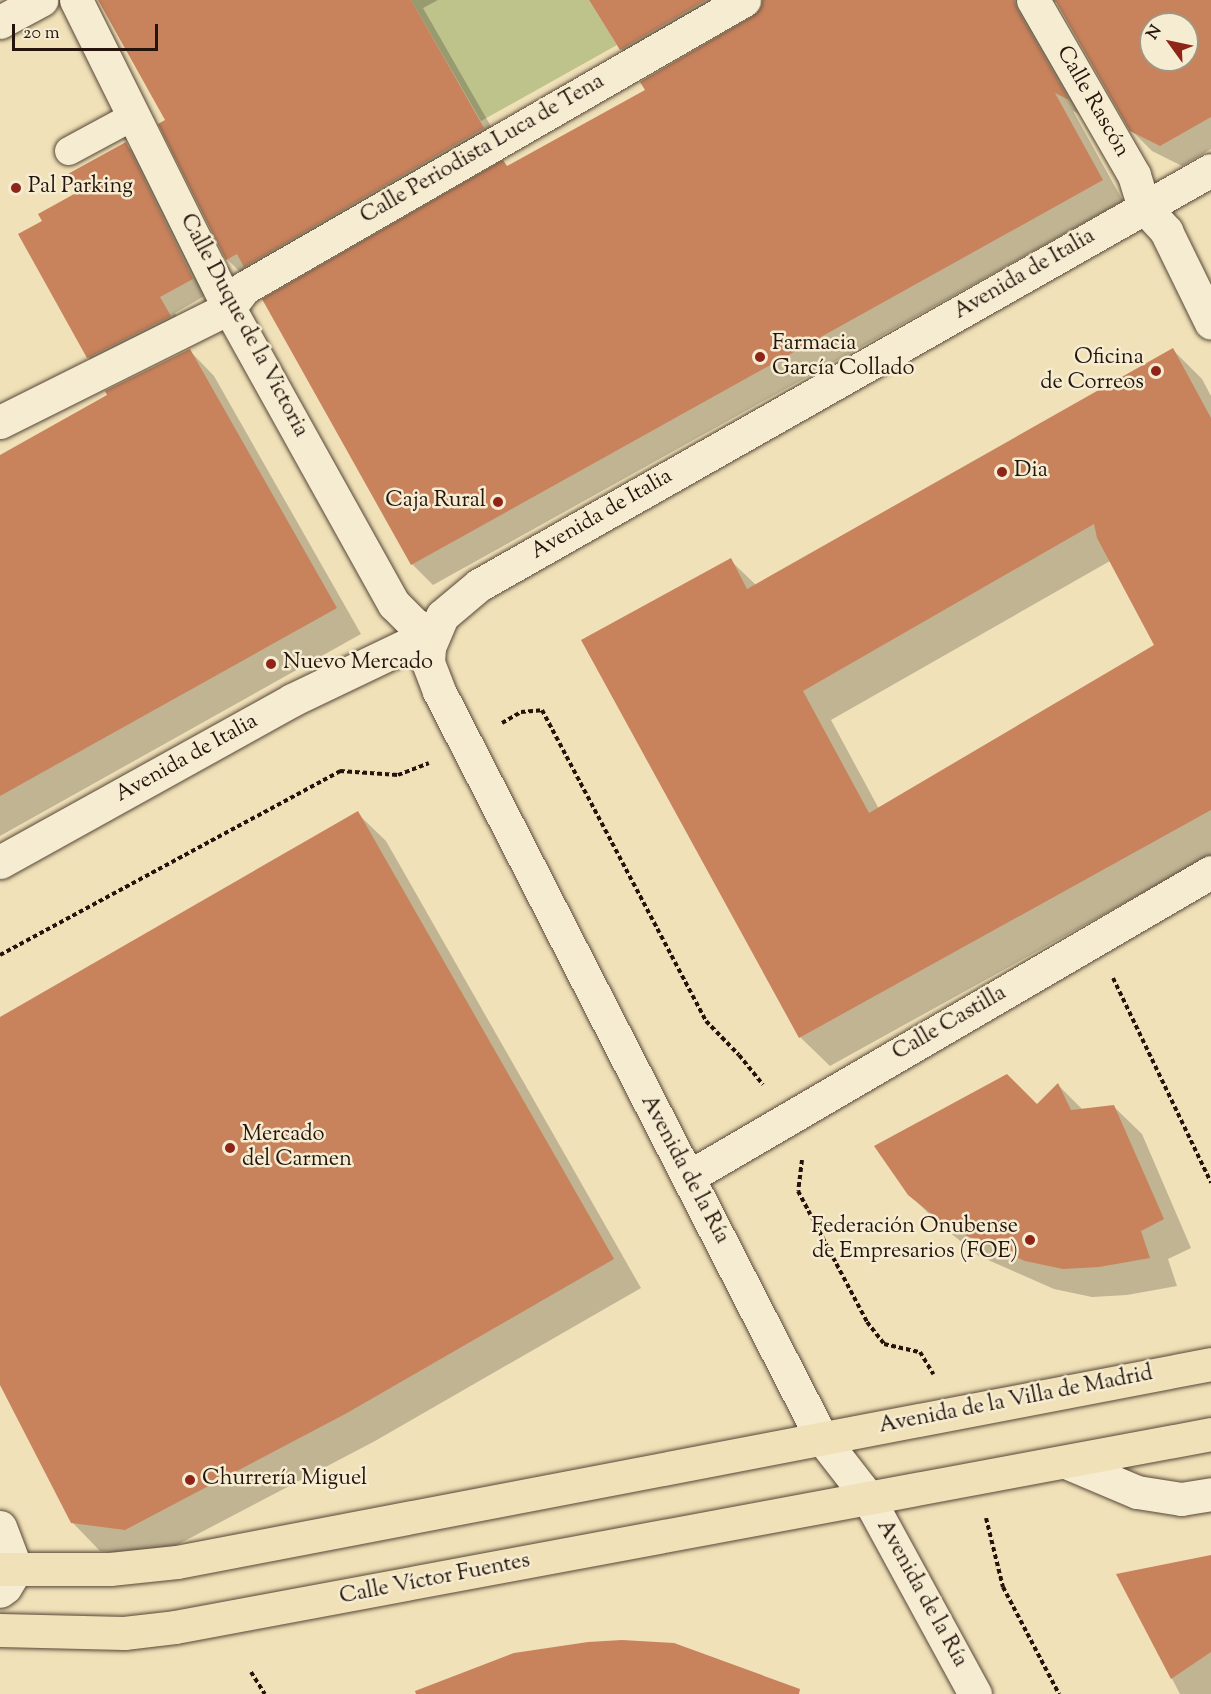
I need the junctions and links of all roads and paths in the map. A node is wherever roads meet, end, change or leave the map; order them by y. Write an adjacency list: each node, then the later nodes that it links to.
1 (40, 0): 5 (street)
2 (76, 0): 6 (street, Calle Duque de la Victoria)
3 (744, 0): 10 (street, Calle Periodista Luca de Tena)
4 (1033, 0): 9 (street, Calle Rascón)
5 (0, 22)
6 (134, 116): 7 (lane); 10 (street, Calle Duque de la Victoria)
7 (69, 151)
8 (1211, 170): 9 (street, Avenida de Italia)
9 (1144, 207): 11 (street); 13 (street, Avenida de Italia)
10 (229, 309): 12 (street); 13 (street, Calle Duque de la Victoria)
11 (1211, 323)
12 (0, 422)
13 (434, 632): 16 (street, Avenida de Italia); 22 (street, Avenida de la Ría)
14 (507, 720): 20 (path)
15 (431, 762): 18 (path)
16 (0, 862)
17 (1211, 872): 22 (street, Calle Castilla)
18 (0, 956)
19 (1112, 977): 23 (path)
20 (765, 1089)
21 (802, 1152): 25 (path)
22 (690, 1176): 27 (street, Avenida de la Ría)
23 (1211, 1183)
24 (1211, 1364): 27 (main road, Avenida de la Villa de Madrid)
25 (938, 1382)
26 (1211, 1434): 28 (main road)
27 (821, 1437): 30 (street, Avenida de la Ría); 33 (main road)
28 (1066, 1462): 29 (street); 30 (main road)
29 (1211, 1494)
30 (867, 1496): 34 (main road, Calle Víctor Fuentes); 37 (street, Avenida de la Ría)
31 (985, 1511): 38 (path)
32 (0, 1527): 33 (street)
33 (5, 1576)
34 (0, 1630)
35 (251, 1672): 36 (path)
36 (265, 1694)
37 (975, 1694)
38 (1059, 1694)

